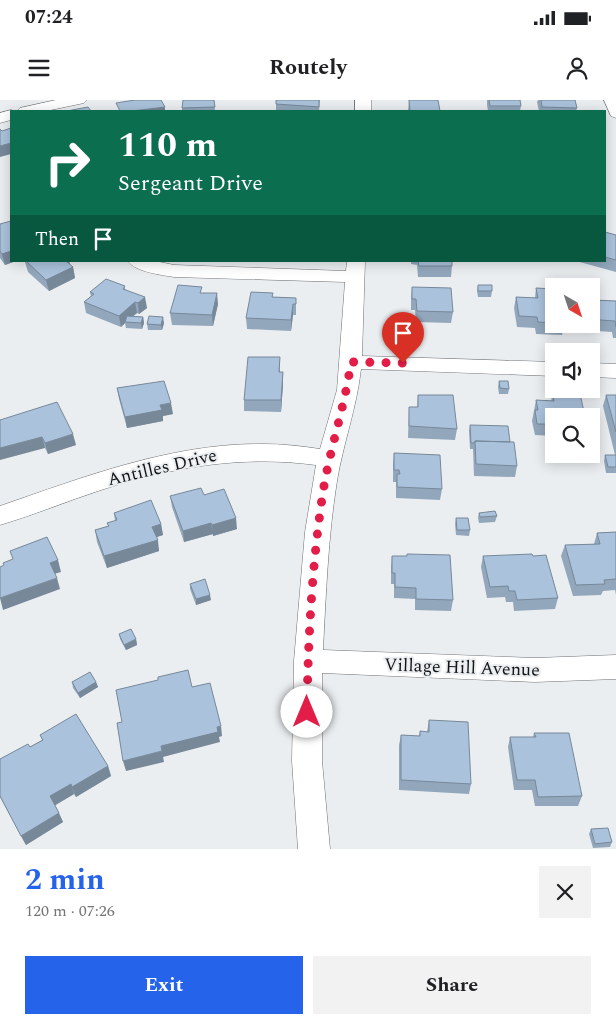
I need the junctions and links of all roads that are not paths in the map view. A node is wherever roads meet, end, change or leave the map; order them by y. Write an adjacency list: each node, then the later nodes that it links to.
1 (79, 100): 3 (street)
2 (612, 100): 4 (street)
3 (30, 110)
4 (616, 113)
5 (140, 262): 6 (street)
6 (356, 269): 7 (street)
7 (351, 362): 8 (street); 11 (street)
8 (545, 369)
9 (600, 370): 10 (street)
10 (616, 371)
11 (329, 458): 12 (street, Antilles Drive); 13 (street)
12 (0, 516)
13 (308, 662): 14 (street, Village Hill Avenue); 15 (street)
14 (616, 667)
15 (314, 849)

